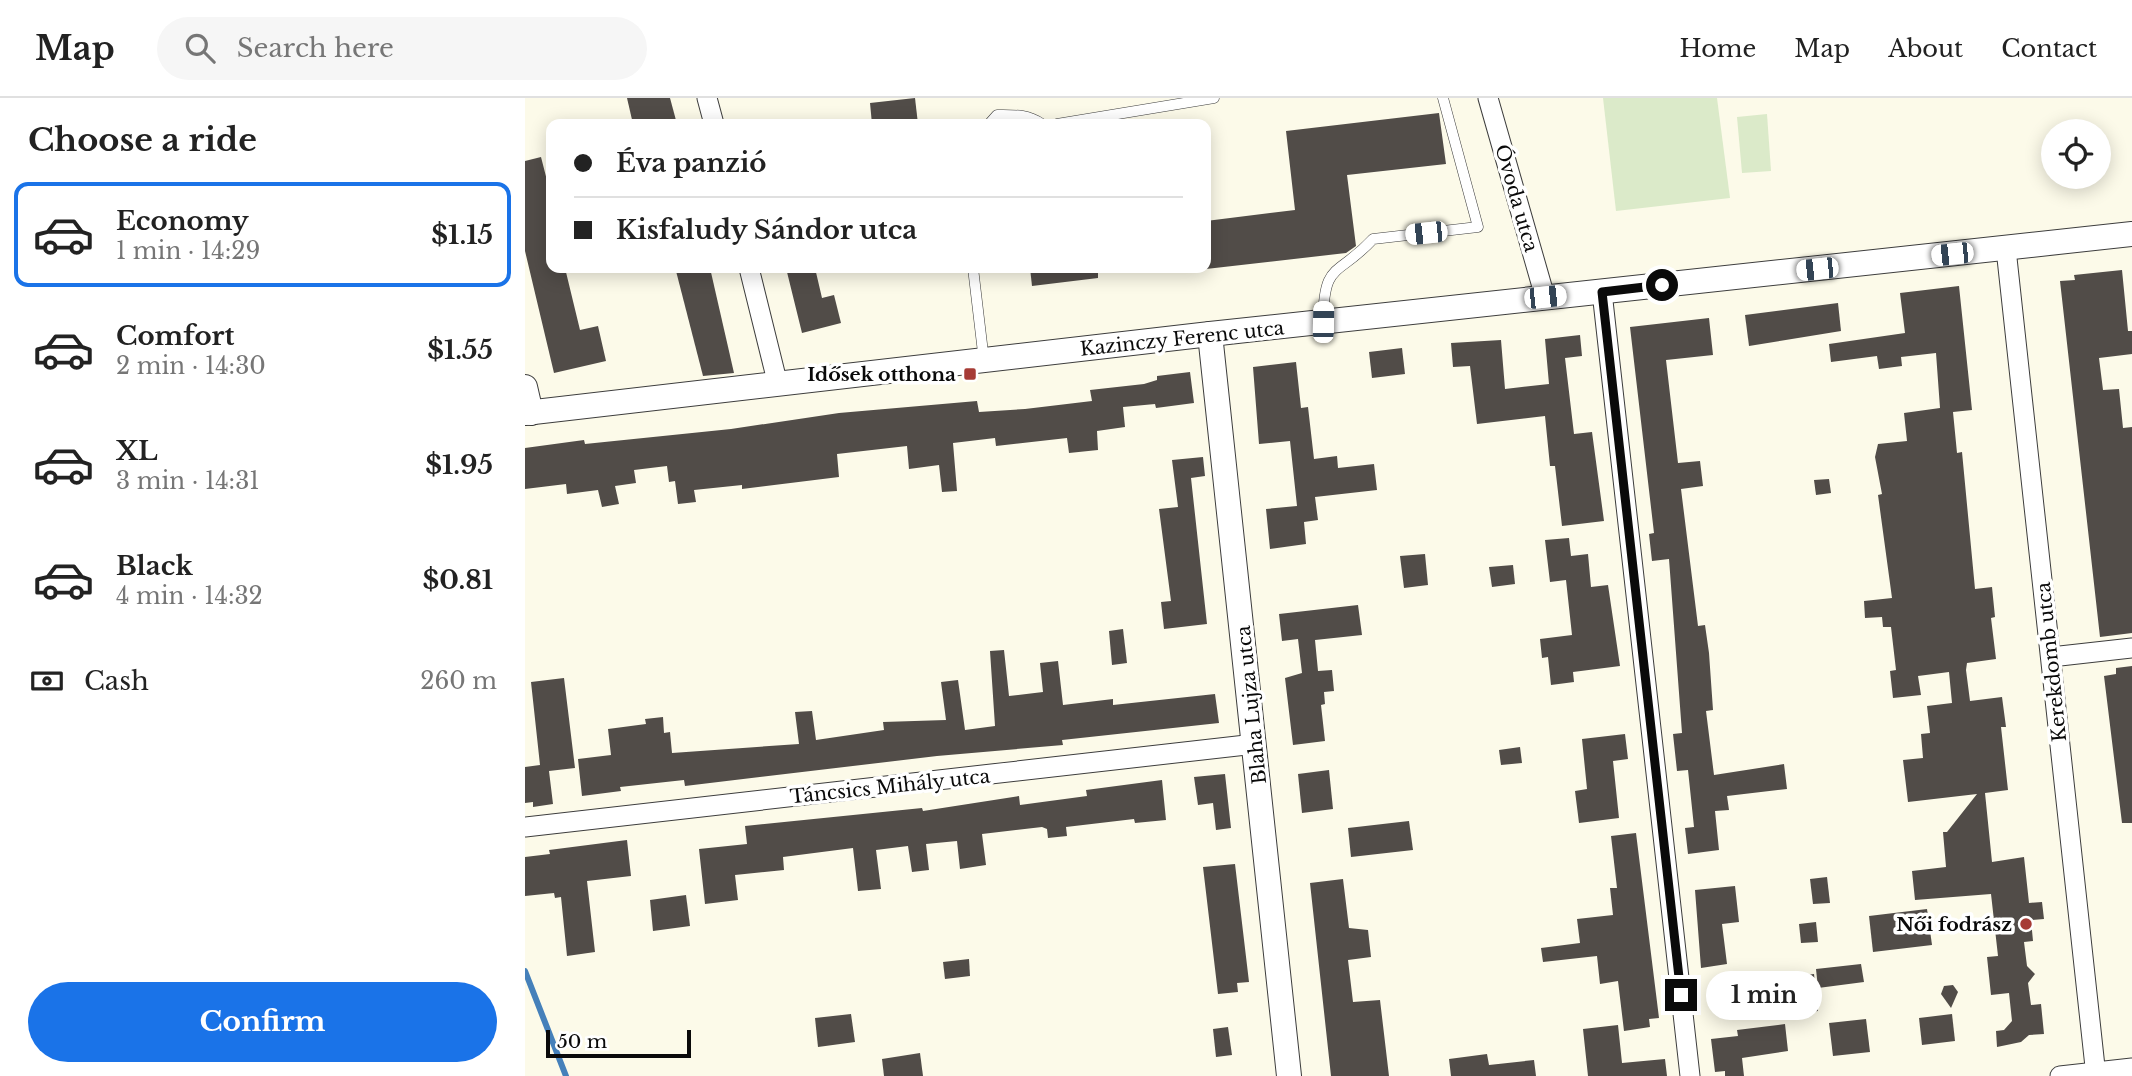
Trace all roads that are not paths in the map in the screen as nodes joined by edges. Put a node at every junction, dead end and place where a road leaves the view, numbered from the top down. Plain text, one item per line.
1 (708, 98) edge
2 (1214, 98) edge
3 (1443, 98) edge
4 (1488, 98) edge
5 (713, 119) edge
6 (993, 119) edge
7 (1035, 119) edge
8 (1087, 119) edge
9 (2132, 234) edge
10 (2006, 248) junction
11 (750, 273) edge
12 (974, 273) edge
13 (1602, 292) junction
14 (1545, 297) junction
15 (1323, 322) junction
16 (1210, 334) junction
17 (984, 361) junction
18 (778, 386) junction
19 (525, 387) edge
20 (528, 413) edge
21 (2132, 648) edge
22 (2051, 657) junction
23 (1255, 744) junction
24 (525, 827) edge
25 (2132, 1068) edge
26 (2096, 1074) edge
27 (1289, 1076) edge
28 (1690, 1076) edge
29 (2060, 1076) edge

1 - 5 street
2 - 8 lane
3 - 15 lane
4 - 14 street, Óvoda utca
6 - 7 lane
9 - 10 street, Kazinczy Ferenc utca
10 - 13 street, Kazinczy Ferenc utca
10 - 22 street, Kerekdomb utca
11 - 18 street
12 - 17 lane
13 - 14 street, Kazinczy Ferenc utca
13 - 28 street
14 - 15 street, Kazinczy Ferenc utca
15 - 16 street, Kazinczy Ferenc utca
16 - 17 street, Kazinczy Ferenc utca
16 - 23 street, Blaha Lujza utca
17 - 18 street, Kazinczy Ferenc utca
18 - 20 street, Kazinczy Ferenc utca
19 - 20 street
21 - 22 street
22 - 26 street, Kerekdomb utca
23 - 24 street, Táncsics Mihály utca
23 - 27 street, Blaha Lujza utca
25 - 26 street
26 - 29 street

